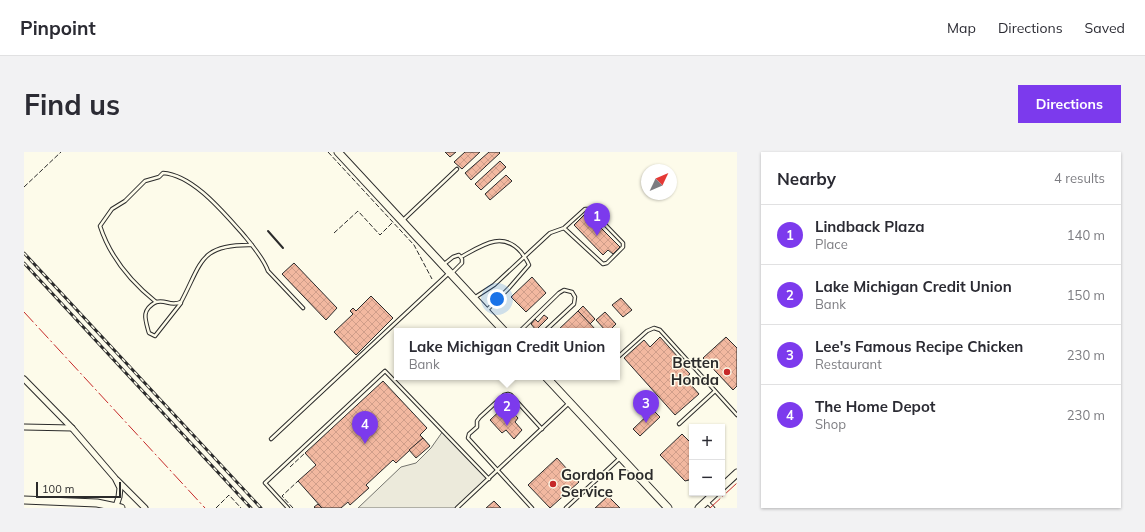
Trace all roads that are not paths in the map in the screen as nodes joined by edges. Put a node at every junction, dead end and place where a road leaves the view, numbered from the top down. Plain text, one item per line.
1 (338, 152) edge
2 (457, 169) dead end
3 (402, 221) junction
4 (564, 228) junction
5 (252, 245) junction
6 (461, 257) junction
7 (524, 257) junction
8 (442, 265) junction
9 (450, 273) junction
10 (474, 298) junction
11 (156, 302) junction
12 (181, 302) junction
13 (303, 308) dead end
14 (485, 311) junction
15 (501, 328) edge
16 (523, 328) edge
17 (548, 328) edge
18 (620, 356) edge
19 (24, 379) edge
20 (549, 380) edge
21 (715, 391) junction
22 (570, 402) junction
23 (737, 415) edge
24 (680, 424) dead end
25 (24, 427) edge
26 (72, 428) junction
27 (542, 429) junction
28 (272, 439) dead end
29 (621, 457) junction
30 (498, 471) junction
31 (737, 473) edge
32 (115, 478) junction
33 (489, 479) junction
34 (725, 484) edge
35 (712, 496) edge
36 (24, 500) edge
37 (706, 501) junction
38 (119, 507) edge
39 (145, 508) edge
40 (288, 508) edge
41 (457, 508) edge
42 (532, 508) edge
43 (566, 508) edge
44 (668, 508) edge
45 (699, 508) edge
46 (713, 508) edge

1 - 3 main road
2 - 3 lane
3 - 8 main road
4 - 4 lane
4 - 7 lane
5 - 11 lane
5 - 12 lane
5 - 13 lane
6 - 7 lane
6 - 8 lane
6 - 9 lane
7 - 10 lane
7 - 14 lane
8 - 9 main road
9 - 10 main road
9 - 28 lane
10 - 14 main road
11 - 12 lane
11 - 12 lane
14 - 15 main road
16 - 17 lane
18 - 21 lane
19 - 26 street
20 - 22 main road
21 - 23 lane
21 - 24 lane
22 - 27 lane
22 - 29 main road
25 - 26 street
26 - 32 street
27 - 30 lane
27 - 30 lane
29 - 43 lane
29 - 44 main road
30 - 33 lane
30 - 42 lane
31 - 34 main road
32 - 38 street
32 - 39 street
33 - 40 lane
33 - 41 lane
35 - 37 main road
36 - 38 main road
37 - 45 main road
37 - 46 lane

